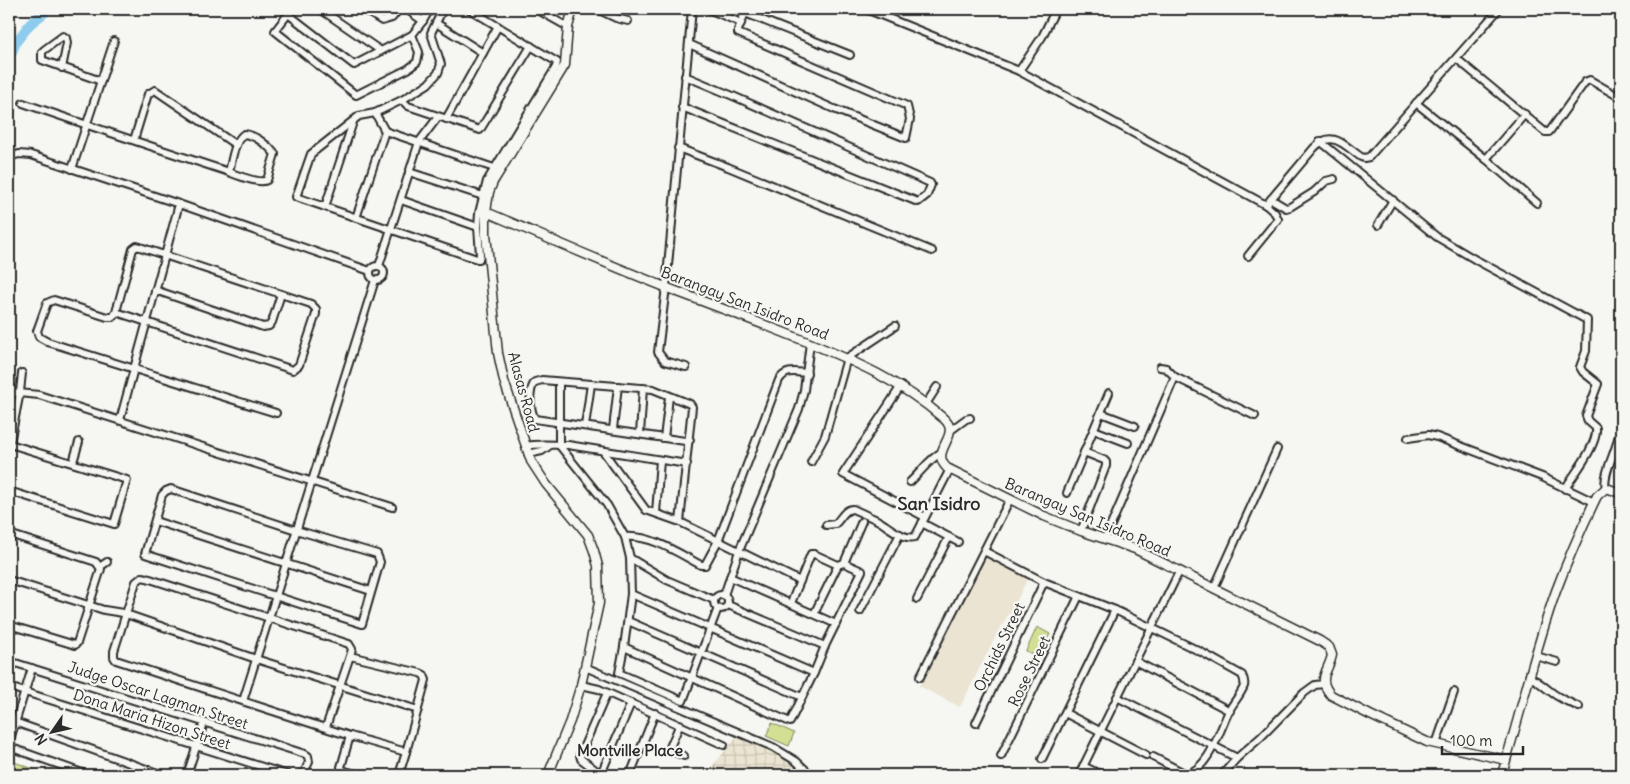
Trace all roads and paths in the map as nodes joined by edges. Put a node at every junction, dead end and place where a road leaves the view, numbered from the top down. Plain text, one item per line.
1 (320, 9) edge
2 (363, 9) edge
3 (399, 9) edge
4 (406, 9) edge
5 (430, 9) edge
6 (443, 9) edge
7 (469, 9) edge
8 (536, 9) edge
9 (573, 9) edge
10 (597, 9) edge
11 (692, 9) edge
12 (708, 9) edge
13 (866, 9) edge
14 (1056, 9) edge
15 (1499, 9) edge
16 (290, 11) edge
17 (423, 21) junction
18 (628, 21) dead end
19 (436, 23) junction
20 (740, 23) junction
21 (498, 26) junction
22 (568, 27) junction
23 (412, 35) junction
24 (114, 41) dead end
25 (688, 44) junction
26 (531, 46) junction
27 (382, 52) junction
28 (483, 53) junction
29 (850, 55) dead end
30 (1457, 59) junction
31 (62, 68) junction
32 (1019, 71) junction
33 (685, 76) junction
34 (101, 81) junction
35 (1621, 98) edge
36 (402, 100) junction
37 (23, 102) dead end
38 (1416, 103) junction
39 (682, 107) junction
40 (375, 113) junction
41 (1525, 114) junction
42 (438, 117) junction
43 (446, 119) junction
44 (353, 122) junction
45 (88, 125) junction
46 (385, 132) junction
47 (134, 140) junction
48 (1320, 141) junction
49 (419, 142) junction
50 (236, 146) junction
51 (678, 148) junction
52 (9, 156) edge
53 (1486, 159) junction
54 (494, 168) junction
55 (72, 169) junction
56 (229, 172) junction
57 (409, 172) junction
58 (1334, 179) dead end
59 (483, 196) junction
60 (1271, 199) junction
61 (401, 200) junction
62 (1392, 200) junction
63 (1537, 203) dead end
64 (178, 204) junction
65 (1266, 205) junction
66 (325, 207) junction
67 (486, 212) junction
68 (356, 218) junction
69 (1378, 225) dead end
70 (478, 227) junction
71 (391, 230) junction
72 (932, 251) dead end
73 (164, 254) junction
74 (1248, 256) dead end
75 (379, 266) junction
76 (370, 271) junction
77 (374, 280) junction
78 (666, 287) junction
79 (155, 290) junction
80 (281, 294) junction
81 (116, 312) junction
82 (147, 322) junction
83 (895, 326) dead end
84 (810, 343) junction
85 (847, 358) junction
86 (686, 367) dead end
87 (1160, 367) dead end
88 (134, 368) junction
89 (22, 373) dead end
90 (806, 373) junction
91 (1175, 377) junction
92 (559, 382) junction
93 (591, 384) junction
94 (618, 386) junction
95 (901, 386) junction
96 (937, 387) dead end
97 (644, 388) junction
98 (9, 392) edge
99 (20, 392) junction
100 (1109, 393) dead end
101 (669, 396) junction
102 (926, 404) junction
103 (276, 413) dead end
104 (1101, 413) junction
105 (1255, 416) dead end
106 (970, 418) dead end
107 (120, 420) junction
108 (558, 422) junction
109 (585, 426) junction
110 (1135, 426) dead end
111 (613, 429) junction
112 (951, 430) junction
113 (1094, 430) junction
114 (640, 434) junction
115 (664, 438) junction
116 (1408, 438) dead end
117 (1618, 438) dead end
118 (690, 440) junction
119 (79, 442) dead end
120 (1128, 443) dead end
121 (558, 445) junction
122 (9, 446) edge
123 (1277, 449) dead end
124 (526, 450) junction
125 (603, 451) junction
126 (942, 452) junction
127 (1084, 452) junction
128 (660, 460) junction
129 (73, 462) junction
130 (811, 462) dead end
131 (687, 464) junction
132 (950, 469) junction
133 (312, 482) junction
134 (910, 482) dead end
135 (1606, 488) junction
136 (1565, 489) junction
137 (9, 491) edge
138 (1068, 493) dead end
139 (1621, 493) edge
140 (1010, 499) junction
141 (1594, 502) junction
142 (392, 507) dead end
143 (656, 513) junction
144 (923, 520) junction
145 (155, 521) junction
146 (862, 521) dead end
147 (680, 522) junction
148 (826, 525) dead end
149 (296, 530) junction
150 (1081, 531) junction
151 (9, 534) edge
152 (900, 534) junction
153 (625, 537) junction
154 (949, 537) junction
155 (1105, 539) junction
156 (718, 541) junction
157 (958, 542) dead end
158 (739, 551) junction
159 (984, 551) junction
160 (630, 558) junction
161 (107, 562) dead end
162 (286, 563) junction
163 (841, 564) junction
164 (101, 566) junction
165 (1179, 572) junction
166 (730, 577) junction
167 (9, 580) edge
168 (800, 581) junction
169 (1044, 582) junction
170 (1214, 588) junction
171 (371, 591) junction
172 (631, 594) junction
173 (724, 595) junction
174 (276, 596) junction
175 (1079, 596) junction
176 (917, 599) dead end
177 (714, 600) junction
178 (791, 603) junction
179 (90, 605) junction
180 (728, 605) junction
181 (718, 608) junction
182 (1115, 610) junction
183 (860, 611) dead end
184 (814, 614) junction
185 (125, 615) junction
186 (268, 618) junction
187 (628, 621) junction
188 (836, 624) junction
189 (9, 625) edge
190 (710, 628) junction
191 (1152, 629) junction
192 (825, 646) junction
193 (624, 647) junction
194 (701, 654) junction
195 (350, 656) junction
196 (1536, 656) junction
197 (256, 659) junction
198 (9, 661) edge
199 (1135, 661) junction
200 (1557, 662) dead end
201 (585, 667) junction
202 (32, 668) junction
203 (814, 673) junction
204 (692, 677) junction
205 (920, 677) dead end
206 (1529, 677) junction
207 (1324, 684) junction
208 (340, 685) junction
209 (581, 685) junction
210 (9, 687) edge
211 (25, 692) junction
212 (607, 692) junction
213 (1454, 692) dead end
214 (802, 698) junction
215 (1117, 698) junction
216 (243, 701) junction
217 (631, 703) junction
218 (1579, 707) dead end
219 (418, 710) junction
220 (1230, 711) junction
221 (655, 713) junction
222 (1065, 713) junction
223 (12, 721) edge
224 (204, 723) junction
225 (976, 723) dead end
226 (680, 724) junction
227 (326, 728) junction
228 (1100, 732) junction
229 (350, 736) junction
230 (724, 744) dead end
231 (1436, 744) junction
232 (9, 745) edge
233 (1214, 745) junction
234 (196, 746) junction
235 (406, 752) junction
236 (684, 756) dead end
237 (1001, 756) dead end
238 (1237, 758) junction
239 (1042, 759) dead end
240 (1506, 760) junction
241 (1083, 766) junction
242 (276, 773) edge
243 (1227, 774) edge
244 (88, 775) edge
245 (163, 775) edge
246 (188, 775) edge
247 (288, 775) edge
248 (303, 775) edge
249 (359, 775) edge
250 (399, 775) edge
251 (548, 775) edge
252 (602, 775) edge
253 (630, 775) edge
254 (811, 775) edge
255 (1079, 775) edge
256 (1102, 775) edge
257 (1502, 775) edge

1 - 27 street
2 - 3 street
4 - 17 street
5 - 17 street
6 - 19 street
7 - 21 street
8 - 22 street
9 - 22 street, Alasas Road
10 - 18 street
11 - 25 street
12 - 20 street
13 - 32 street
14 - 32 street
15 - 30 street
16 - 23 street
16 - 27 street
17 - 23 street
19 - 28 street
19 - 36 street
20 - 25 street
20 - 29 street
21 - 26 street
21 - 28 street
22 - 67 street, Alasas Road
23 - 27 street
24 - 34 street
25 - 33 street
26 - 43 street
26 - 54 street
28 - 43 street
30 - 38 street
30 - 41 street
31 - 31 street
31 - 34 street
32 - 65 street
33 - 39 street
33 - 39 street
34 - 45 street
35 - 41 street
36 - 40 street
36 - 42 street
37 - 45 street
38 - 48 street
38 - 53 street
39 - 51 street
40 - 44 street
40 - 46 street
41 - 53 street
42 - 43 street
42 - 49 street
44 - 66 street
44 - 66 street
45 - 47 street
45 - 55 street
46 - 49 street
46 - 68 street
47 - 50 street
47 - 56 street
48 - 60 street
48 - 62 street
49 - 54 street
49 - 57 street
50 - 56 street
50 - 56 street
51 - 72 street
51 - 78 street
52 - 55 street
53 - 63 street
54 - 59 street
55 - 64 street
57 - 59 street
57 - 61 street
58 - 60 street
59 - 70 street
60 - 65 street
61 - 70 street
61 - 71 street
62 - 69 street
62 - 136 street
64 - 73 street
64 - 76 street
65 - 74 street
66 - 68 street
67 - 78 street, Barangay San Isidro Road
67 - 124 street, Alasas Road
68 - 71 street
70 - 71 street
71 - 75 street
73 - 79 street
73 - 80 street
73 - 81 street
75 - 76 street
75 - 77 street
76 - 77 street
77 - 133 street
78 - 84 street, Barangay San Isidro Road
78 - 86 street
79 - 80 street
79 - 82 street
80 - 82 street
81 - 82 street
81 - 88 street
82 - 88 street
83 - 85 street
84 - 85 street, Barangay San Isidro Road
84 - 90 street
85 - 95 street, Barangay San Isidro Road
85 - 130 street
87 - 91 street
88 - 103 street
88 - 107 street
89 - 99 street
90 - 156 street
90 - 158 street
91 - 105 street
91 - 155 street
92 - 93 street
92 - 108 street
92 - 108 street
93 - 94 street
93 - 109 street
94 - 97 street
94 - 111 street
95 - 102 street, Barangay San Isidro Road
95 - 144 street
96 - 102 street
97 - 101 street
97 - 114 street
98 - 99 street
99 - 107 street
99 - 122 street
100 - 104 street
101 - 115 street
101 - 118 street
102 - 112 street, Barangay San Isidro Road
104 - 110 street
104 - 113 street
106 - 112 street
107 - 133 street
108 - 109 street
108 - 121 street
109 - 111 street
111 - 114 street
112 - 126 street
113 - 120 street
113 - 127 street
114 - 115 street
115 - 118 street
116 - 136 street
117 - 135 street
118 - 131 street
119 - 129 street
121 - 124 street
121 - 125 street
121 - 153 street
122 - 129 street
123 - 170 street
124 - 201 street, Alasas Road
125 - 128 street
125 - 143 street
126 - 132 street
126 - 134 street
127 - 138 street
127 - 150 street
128 - 131 street
128 - 143 street
129 - 137 street
131 - 147 street
132 - 140 street, Barangay San Isidro Road
132 - 144 street
133 - 142 street
133 - 149 street
135 - 139 street
135 - 141 street
136 - 141 street
140 - 150 street, Barangay San Isidro Road
140 - 159 street
141 - 196 street
143 - 147 street
144 - 152 street
144 - 154 street
145 - 149 street
145 - 162 street
145 - 174 street
146 - 163 street
147 - 156 street
148 - 152 street
149 - 162 street
149 - 171 street
150 - 155 street, Barangay San Isidro Road
151 - 164 street
152 - 183 street
153 - 156 street
153 - 160 street
154 - 157 street
154 - 176 street
155 - 165 street, Barangay San Isidro Road
156 - 158 street
158 - 166 street
158 - 168 street
159 - 169 street
159 - 205 street
160 - 172 street
160 - 177 street
161 - 164 street
162 - 171 street
162 - 174 street
163 - 168 street
163 - 184 street
163 - 188 street
164 - 179 street
165 - 170 street, Barangay San Isidro Road
165 - 191 street
166 - 173 street
166 - 178 street
167 - 179 street
168 - 178 street
169 - 175 street
169 - 225 street, Orchids Street
170 - 207 street, Barangay San Isidro Road
171 - 174 street
172 - 187 street
172 - 190 street
173 - 177 street
173 - 180 street
174 - 186 street
175 - 182 street
175 - 237 street, Rose Street
177 - 181 street
178 - 184 street
179 - 185 street
179 - 189 street
180 - 181 street
180 - 192 street
181 - 190 street
182 - 191 street
182 - 222 street
184 - 188 street
185 - 186 street
185 - 197 street
185 - 216 street
186 - 195 street
186 - 197 street
187 - 193 street
187 - 194 street
188 - 192 street
190 - 194 street
190 - 203 street
191 - 199 street
191 - 220 street
192 - 203 street
193 - 204 street
193 - 204 street
194 - 204 street
194 - 214 street
195 - 208 street
195 - 219 street
196 - 200 street
196 - 206 street
197 - 208 street
197 - 216 street
198 - 202 street, Judge Oscar Lagman Street
199 - 215 street
199 - 220 street
201 - 209 street, Alasas Road
201 - 254 street
202 - 211 street
202 - 224 street, Judge Oscar Lagman Street
203 - 214 street
204 - 214 street
206 - 218 street
206 - 240 street
207 - 231 street
207 - 238 street
208 - 219 street
208 - 227 street
209 - 212 street
209 - 251 street, Alasas Road
210 - 211 street, Dona Maria Hizon Street
211 - 223 street
211 - 234 street, Dona Maria Hizon Street
212 - 217 street
212 - 252 street
213 - 231 street
215 - 228 street
215 - 233 street
216 - 227 street
217 - 221 street
217 - 252 street
219 - 235 street
220 - 233 street
221 - 226 street
221 - 253 street
222 - 228 street
222 - 239 street
223 - 232 street
223 - 245 street
224 - 234 street
224 - 248 street, Judge Oscar Lagman Street
226 - 230 street
226 - 236 street
227 - 229 street
228 - 233 street
228 - 241 street
229 - 235 street
229 - 249 street
231 - 240 street
232 - 244 street
233 - 238 street
234 - 242 street, Dona Maria Hizon Street
234 - 246 street
235 - 250 street
238 - 243 street
240 - 257 street
241 - 255 street
241 - 256 street
242 - 247 street, Dona Maria Hizon Street

